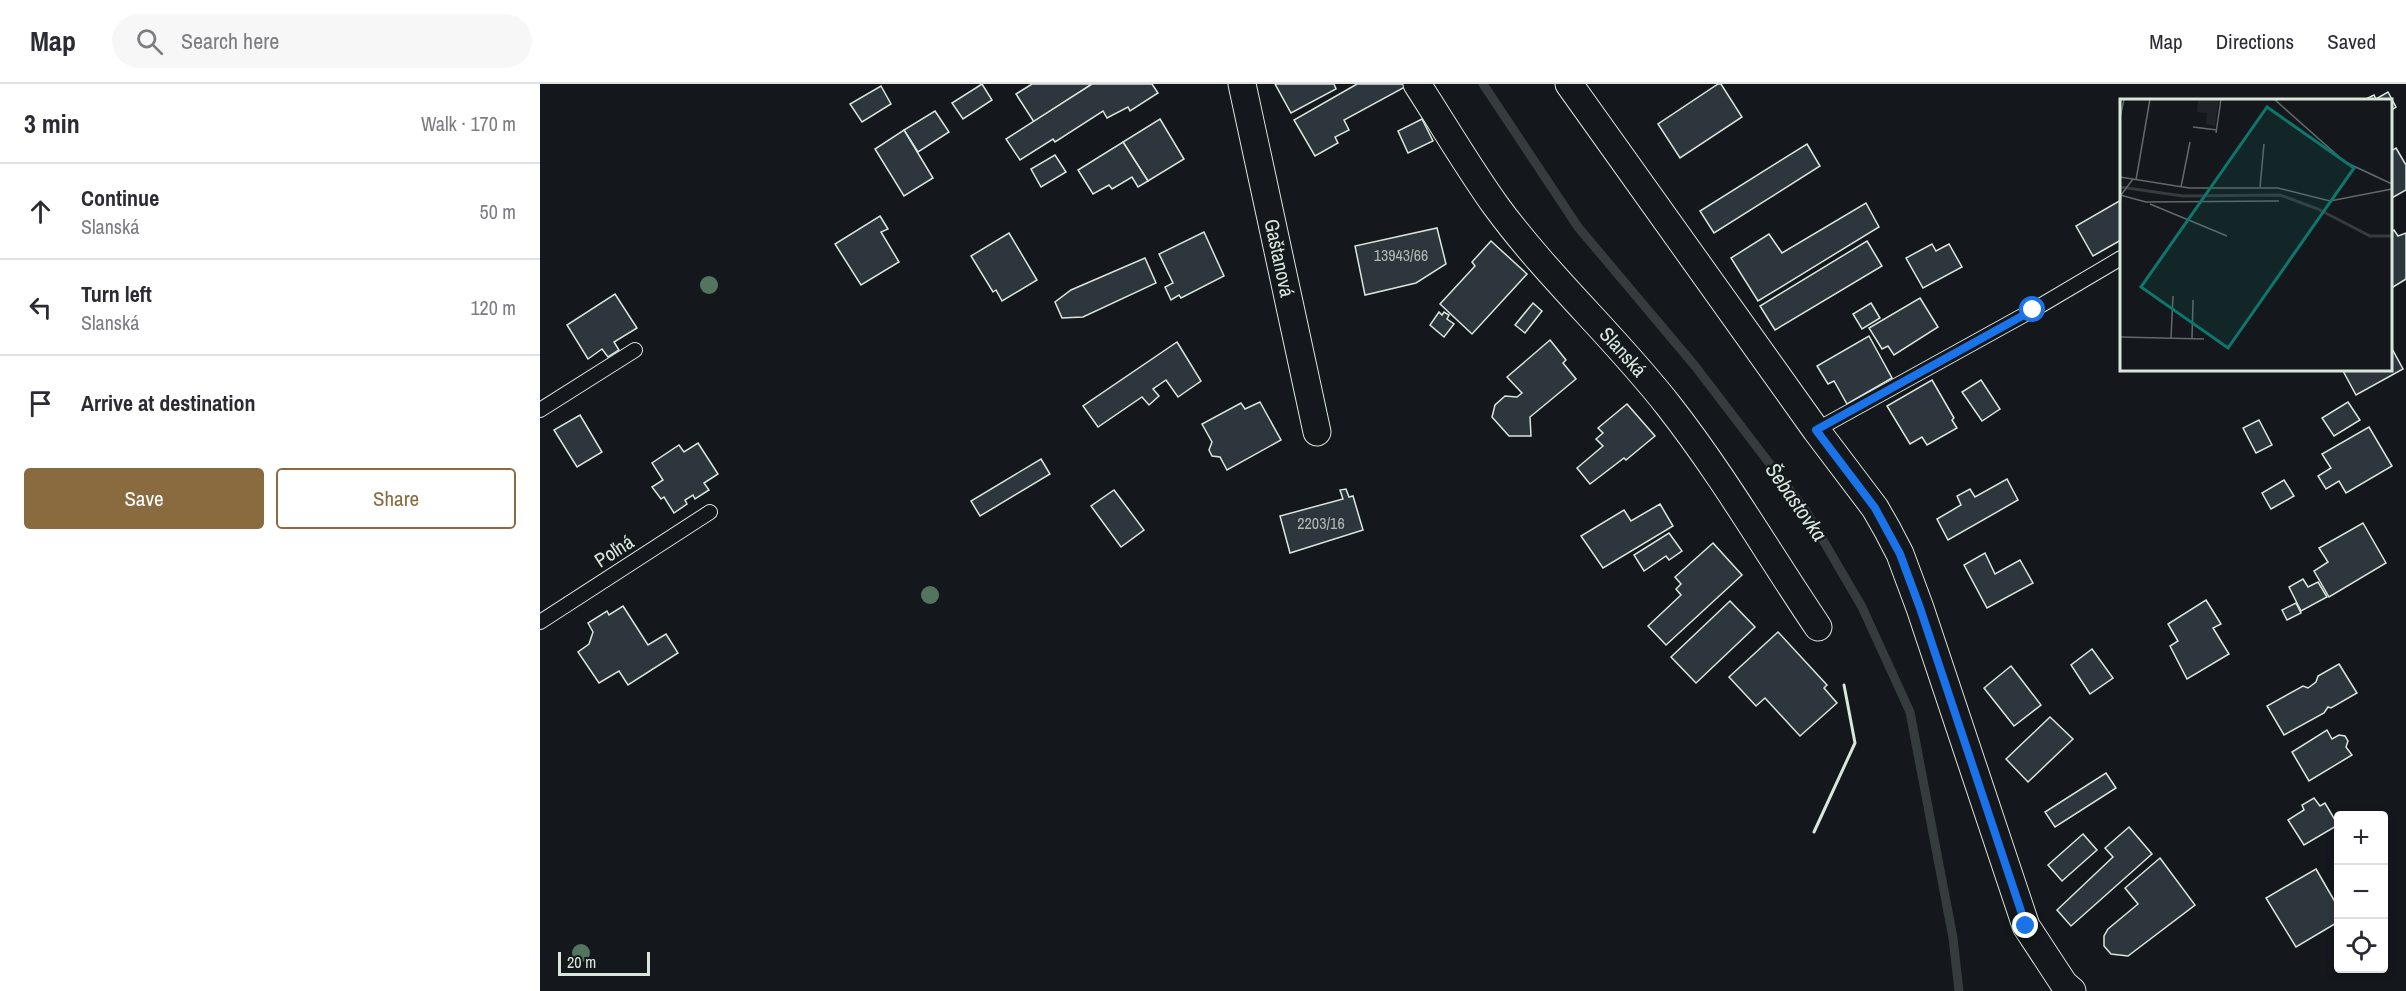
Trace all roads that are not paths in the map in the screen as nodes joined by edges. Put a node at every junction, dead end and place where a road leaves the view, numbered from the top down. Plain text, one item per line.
1 (1242, 84) edge
2 (1417, 84) edge
3 (1569, 84) edge
4 (2120, 259) edge
5 (635, 350) dead end
6 (540, 410) edge
7 (1816, 430) junction
8 (1317, 432) dead end
9 (710, 512) dead end
10 (540, 622) edge
11 (1818, 627) dead end
12 (2072, 991) edge

1 - 8 street, Gaštanová
2 - 11 street, Slanská
3 - 7 street
4 - 7 lane
5 - 6 lane
7 - 12 street
9 - 10 lane, Poľná

